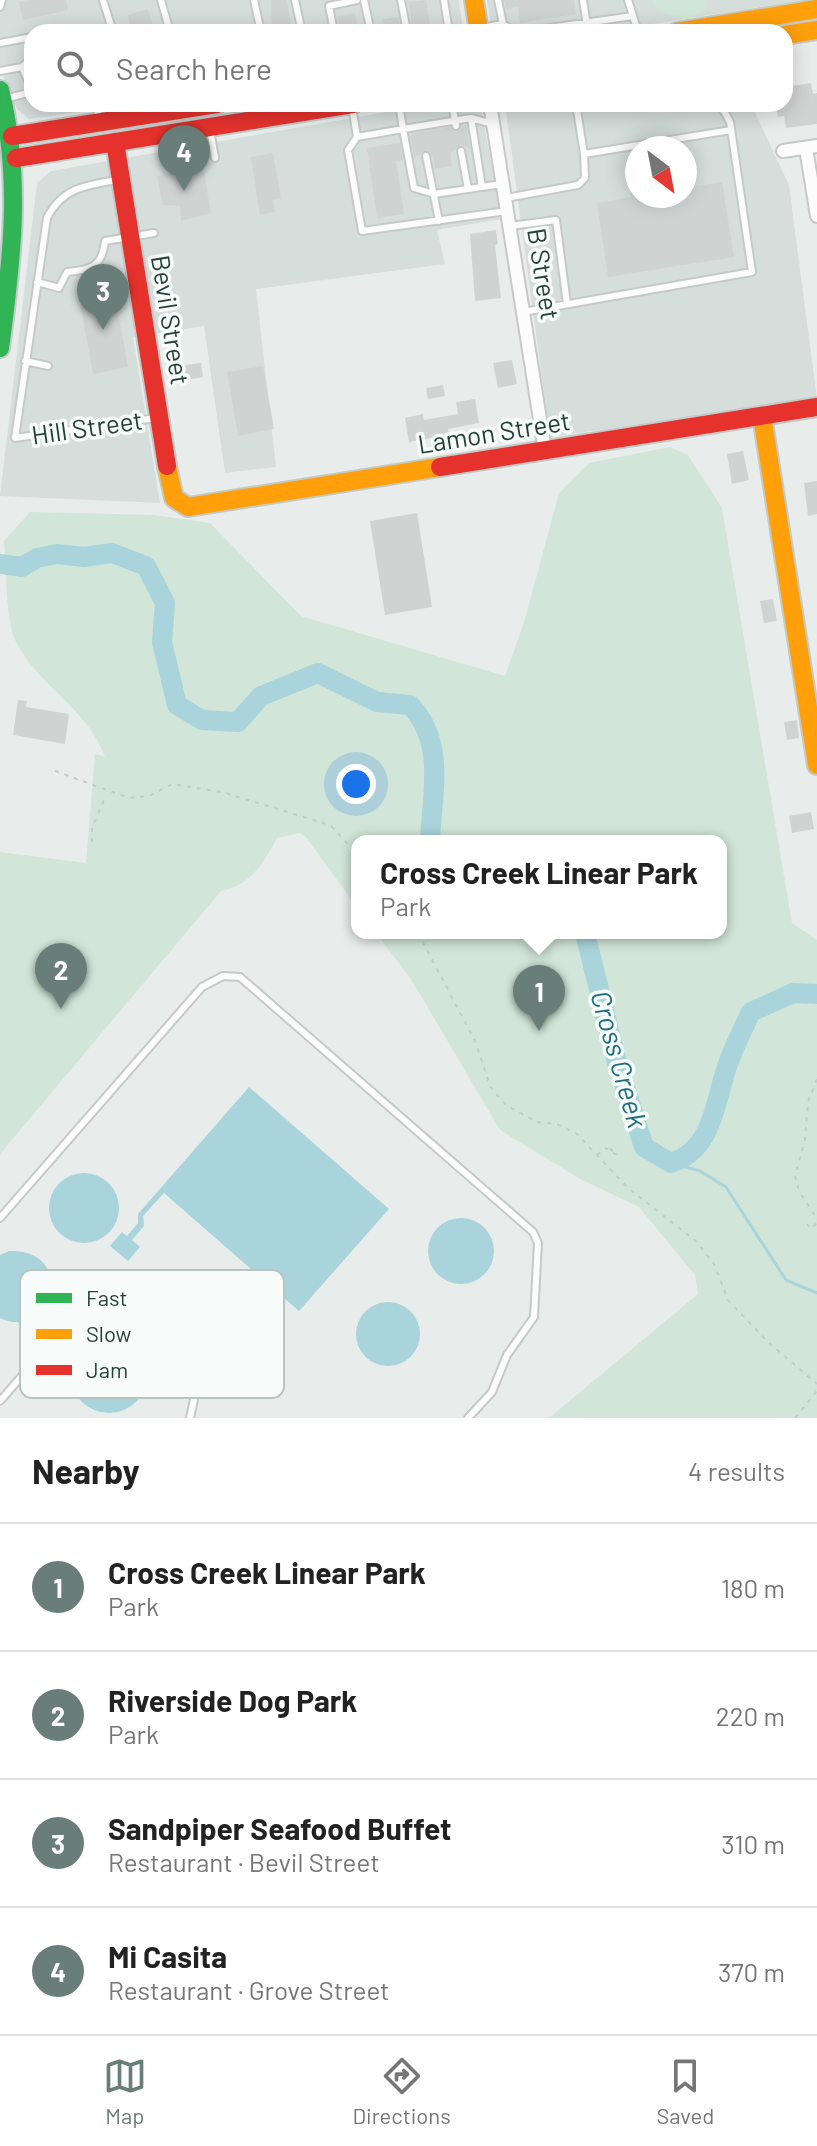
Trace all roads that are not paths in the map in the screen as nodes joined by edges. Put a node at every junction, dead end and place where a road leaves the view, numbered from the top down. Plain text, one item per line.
1 (2, 0) edge
2 (103, 0) edge
3 (161, 0) edge
4 (254, 0) edge
5 (295, 0) edge
6 (357, 0) edge
7 (364, 0) edge
8 (401, 0) edge
9 (453, 0) edge
10 (474, 0) edge
11 (498, 0) edge
12 (583, 0) edge
13 (628, 0) edge
14 (444, 1) edge
15 (0, 7) edge
16 (789, 7) edge
17 (817, 9) edge
18 (633, 16) junction
19 (110, 24) edge
20 (168, 24) edge
21 (259, 24) edge
22 (300, 24) edge
23 (332, 24) edge
24 (369, 24) edge
25 (406, 24) edge
26 (448, 24) edge
27 (478, 24) edge
28 (503, 24) edge
29 (586, 24) edge
30 (602, 24) edge
31 (636, 24) edge
32 (713, 24) edge
33 (817, 30) edge
34 (793, 34) edge
35 (24, 38) edge
36 (0, 43) edge
37 (22, 67) joint
38 (0, 71) edge
39 (24, 72) edge
40 (24, 92) edge
41 (1, 94) edge
42 (303, 112) edge
43 (353, 112) edge
44 (400, 112) edge
45 (453, 112) edge
46 (491, 112) edge
47 (577, 112) edge
48 (723, 112) edge
49 (98, 113) edge
50 (471, 118) junction
51 (455, 122) junction
52 (493, 124) junction
53 (210, 127) junction
54 (403, 129) junction
55 (731, 130) junction
56 (6, 137) edge
57 (357, 137) junction
58 (115, 142) junction
59 (811, 147) edge
60 (461, 151) dead end
61 (783, 151) dead end
62 (584, 154) junction
63 (426, 156) dead end
64 (215, 158) dead end
65 (8, 159) edge
66 (121, 179) junction
67 (503, 183) junction
68 (482, 187) junction
69 (468, 189) junction
70 (434, 194) junction
71 (506, 204) junction
72 (817, 216) edge
73 (439, 221) junction
74 (510, 226) junction
75 (154, 233) dead end
76 (130, 236) junction
77 (37, 282) junction
78 (567, 304) junction
79 (523, 312) junction
80 (0, 348) edge
81 (25, 361) junction
82 (48, 366) dead end
83 (817, 407) edge
84 (762, 416) junction
85 (159, 418) junction
86 (545, 451) junction
87 (181, 503) joint
88 (817, 765) edge
89 (0, 1218) edge
90 (20, 1378) edge
91 (194, 1398) edge
92 (0, 1401) edge
93 (190, 1418) edge
94 (468, 1418) edge

1 - 15 lane
2 - 19 lane
3 - 20 lane
4 - 21 lane
5 - 22 lane
6 - 23 lane
7 - 24 lane
8 - 25 lane
9 - 14 lane
10 - 27 main road
11 - 28 lane
12 - 29 lane
13 - 18 lane
14 - 26 lane
16 - 17 main road
16 - 32 main road
18 - 30 lane
18 - 31 lane
33 - 34 main road
35 - 36 lane
37 - 38 lane
37 - 39 lane
40 - 41 lane
41 - 56 main road
42 - 53 main road
43 - 57 lane
44 - 54 lane
45 - 51 lane
46 - 52 street, B Street
47 - 62 lane
48 - 55 lane
49 - 56 main road
50 - 51 lane
50 - 52 lane
50 - 68 lane
51 - 54 lane
52 - 67 street, B Street
53 - 58 main road
53 - 64 lane
54 - 57 lane
54 - 70 lane
55 - 62 lane
55 - 78 lane
56 - 65 main road
57 - 73 lane
58 - 65 main road
58 - 66 main road, Bevil Street
59 - 61 street
59 - 72 street
60 - 69 lane
62 - 71 lane
63 - 70 lane
65 - 80 main road
66 - 76 main road, Bevil Street
66 - 77 lane
67 - 68 lane
67 - 71 street, B Street
68 - 69 lane
69 - 70 lane
70 - 73 lane
71 - 73 lane
71 - 74 street, B Street
74 - 78 lane
74 - 79 street, B Street
75 - 76 lane
76 - 77 lane
76 - 85 main road, Bevil Street
77 - 81 lane
78 - 79 lane
79 - 86 street, B Street
81 - 82 lane
81 - 85 lane, Hill Street
83 - 84 main road, Lamon Street
84 - 86 main road, Lamon Street
84 - 88 main road
85 - 87 main road, Bevil Street
86 - 87 main road, Lamon Street
89 - 94 lane
90 - 92 lane
91 - 93 lane

